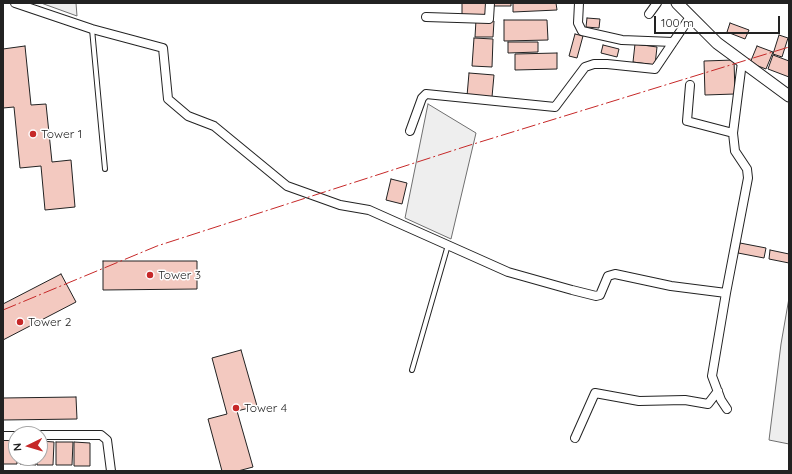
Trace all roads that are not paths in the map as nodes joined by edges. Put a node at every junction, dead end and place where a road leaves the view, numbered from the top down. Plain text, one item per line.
1 (15, 3) edge
2 (490, 3) edge
3 (579, 3) edge
4 (657, 3) edge
5 (678, 3) edge
6 (649, 14) dead end
7 (690, 17) junction
8 (426, 18) dead end
9 (92, 29) junction
10 (673, 42) junction
11 (742, 62) junction
12 (690, 85) dead end
13 (789, 96) edge
14 (410, 131) dead end
15 (733, 133) junction
16 (105, 169) dead end
17 (448, 245) junction
18 (726, 293) junction
19 (412, 370) dead end
20 (718, 391) junction
21 (727, 409) dead end
22 (48, 435) edge
23 (575, 438) dead end
24 (111, 471) edge

1 - 9 street
2 - 8 street
3 - 10 street
4 - 6 street
5 - 7 street
7 - 10 street
7 - 11 street
9 - 16 lane
9 - 17 street
10 - 14 street
11 - 13 street
11 - 15 street
12 - 15 street
15 - 18 street
17 - 18 street
17 - 19 lane
18 - 20 street
20 - 21 street
20 - 23 street
22 - 24 street

